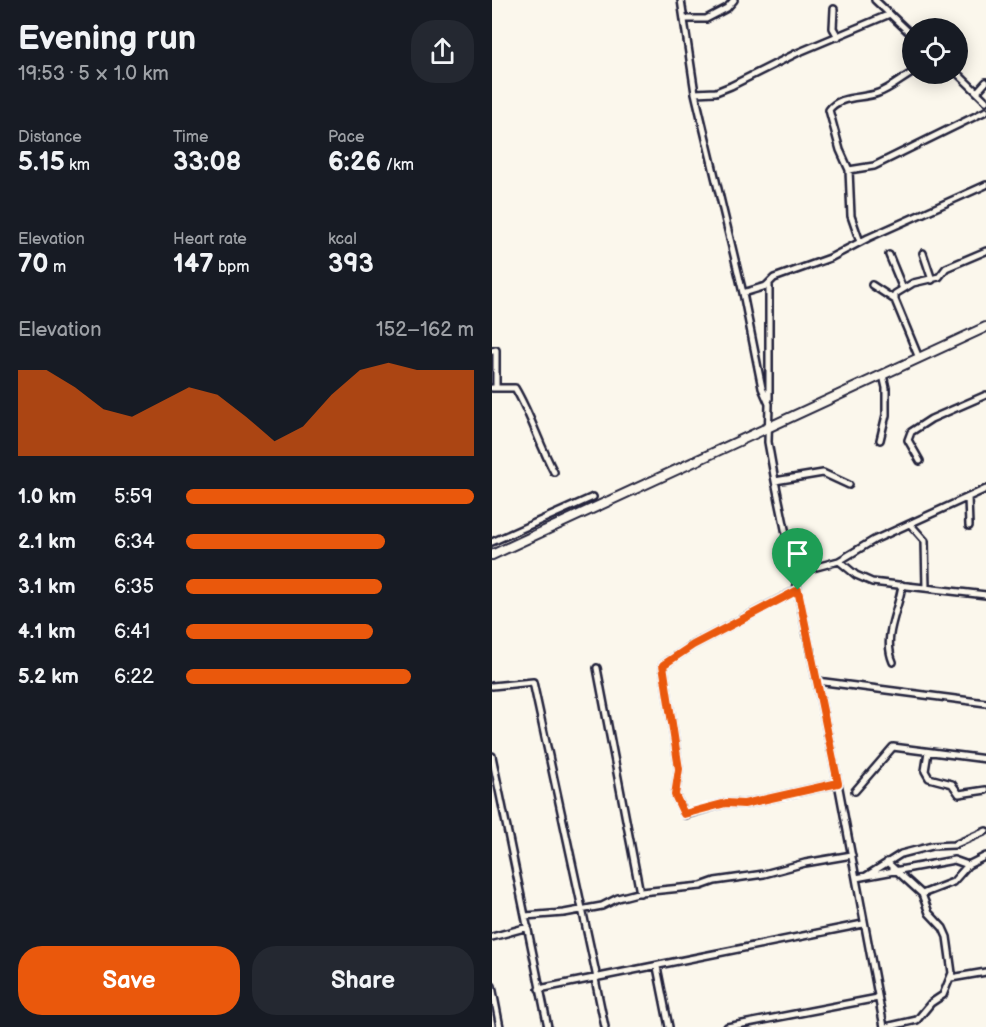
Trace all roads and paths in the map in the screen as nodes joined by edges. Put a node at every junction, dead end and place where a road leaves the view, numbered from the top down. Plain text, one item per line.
1 (681, 0) edge
2 (735, 0) edge
3 (875, 0) edge
4 (834, 9) dead end
5 (890, 14) junction
6 (684, 17) junction
7 (902, 25) edge
8 (838, 37) junction
9 (902, 79) edge
10 (986, 82) edge
11 (968, 83) edge
12 (977, 92) junction
13 (695, 93) junction
14 (986, 101) edge
15 (986, 111) edge
16 (849, 170) junction
17 (986, 185) edge
18 (860, 242) junction
19 (986, 251) edge
20 (923, 253) dead end
21 (889, 255) dead end
22 (932, 280) junction
23 (769, 284) junction
24 (872, 285) dead end
25 (903, 289) junction
26 (743, 293) junction
27 (895, 300) junction
28 (986, 327) edge
29 (492, 351) edge
30 (919, 358) junction
31 (883, 375) junction
32 (494, 388) edge
33 (986, 395) edge
34 (769, 404) junction
35 (770, 426) junction
36 (880, 440) dead end
37 (920, 461) dead end
38 (554, 472) dead end
39 (775, 481) junction
40 (849, 485) dead end
41 (986, 489) edge
42 (593, 497) dead end
43 (968, 497) junction
44 (910, 524) junction
45 (969, 526) dead end
46 (492, 542) edge
47 (492, 555) edge
48 (839, 561) junction
49 (794, 573) junction
50 (902, 585) junction
51 (926, 588) junction
52 (798, 590) junction
53 (986, 595) edge
54 (893, 662) dead end
55 (597, 668) dead end
56 (817, 681) junction
57 (492, 686) edge
58 (986, 703) edge
59 (928, 752) junction
60 (492, 756) edge
61 (986, 759) edge
62 (838, 783) junction
63 (855, 790) dead end
64 (986, 790) edge
65 (986, 831) edge
66 (852, 855) junction
67 (986, 856) edge
68 (887, 862) junction
69 (968, 865) junction
70 (897, 870) junction
71 (865, 876) junction
72 (856, 878) junction
73 (640, 893) junction
74 (922, 894) junction
75 (582, 909) junction
76 (525, 916) junction
77 (862, 924) junction
78 (528, 927) junction
79 (492, 937) edge
80 (657, 968) junction
81 (986, 972) edge
82 (951, 978) junction
83 (596, 979) junction
84 (492, 986) edge
85 (539, 989) junction
86 (878, 998) junction
87 (500, 1027) edge
88 (548, 1027) edge
89 (605, 1027) edge
90 (669, 1027) edge
91 (727, 1027) edge
92 (885, 1027) edge

1 - 6 street
2 - 6 street
3 - 5 street
4 - 8 street
5 - 7 street
5 - 8 street
6 - 13 street
8 - 13 street
9 - 16 street
10 - 12 street
11 - 12 street
12 - 14 street
13 - 26 street
15 - 16 street
16 - 18 street
17 - 18 street
18 - 23 street
19 - 22 street
20 - 22 street
21 - 25 street
22 - 25 street
23 - 26 street
23 - 34 street
24 - 27 street
25 - 27 street
26 - 34 street
27 - 30 street
28 - 30 street
29 - 32 street
30 - 31 street
31 - 35 street
31 - 36 street
32 - 38 street
33 - 37 street
34 - 35 street
35 - 39 street
35 - 47 street
39 - 40 street
39 - 49 street
41 - 43 street
42 - 46 street
43 - 44 street
43 - 45 street
44 - 48 street
44 - 51 street
48 - 49 street
48 - 50 street
49 - 52 street
50 - 51 street
50 - 54 street
51 - 53 street
52 - 56 street
52 - 62 street
55 - 73 street
56 - 58 street
56 - 62 street
57 - 75 street
59 - 61 street
59 - 63 street
59 - 64 street
60 - 76 street
62 - 66 street
65 - 68 street
66 - 72 street
66 - 73 street
67 - 69 street
68 - 70 street
68 - 71 street
69 - 70 street
69 - 74 street
70 - 71 street
70 - 74 street
71 - 72 street
72 - 77 street
73 - 75 street
74 - 82 street
75 - 76 street
75 - 83 street
76 - 78 street
77 - 80 street
77 - 86 street
78 - 79 street
78 - 85 street
80 - 83 street
80 - 90 street
81 - 82 street
82 - 92 street
83 - 85 street
83 - 89 street
84 - 87 street
85 - 88 street
86 - 91 street
86 - 92 street

